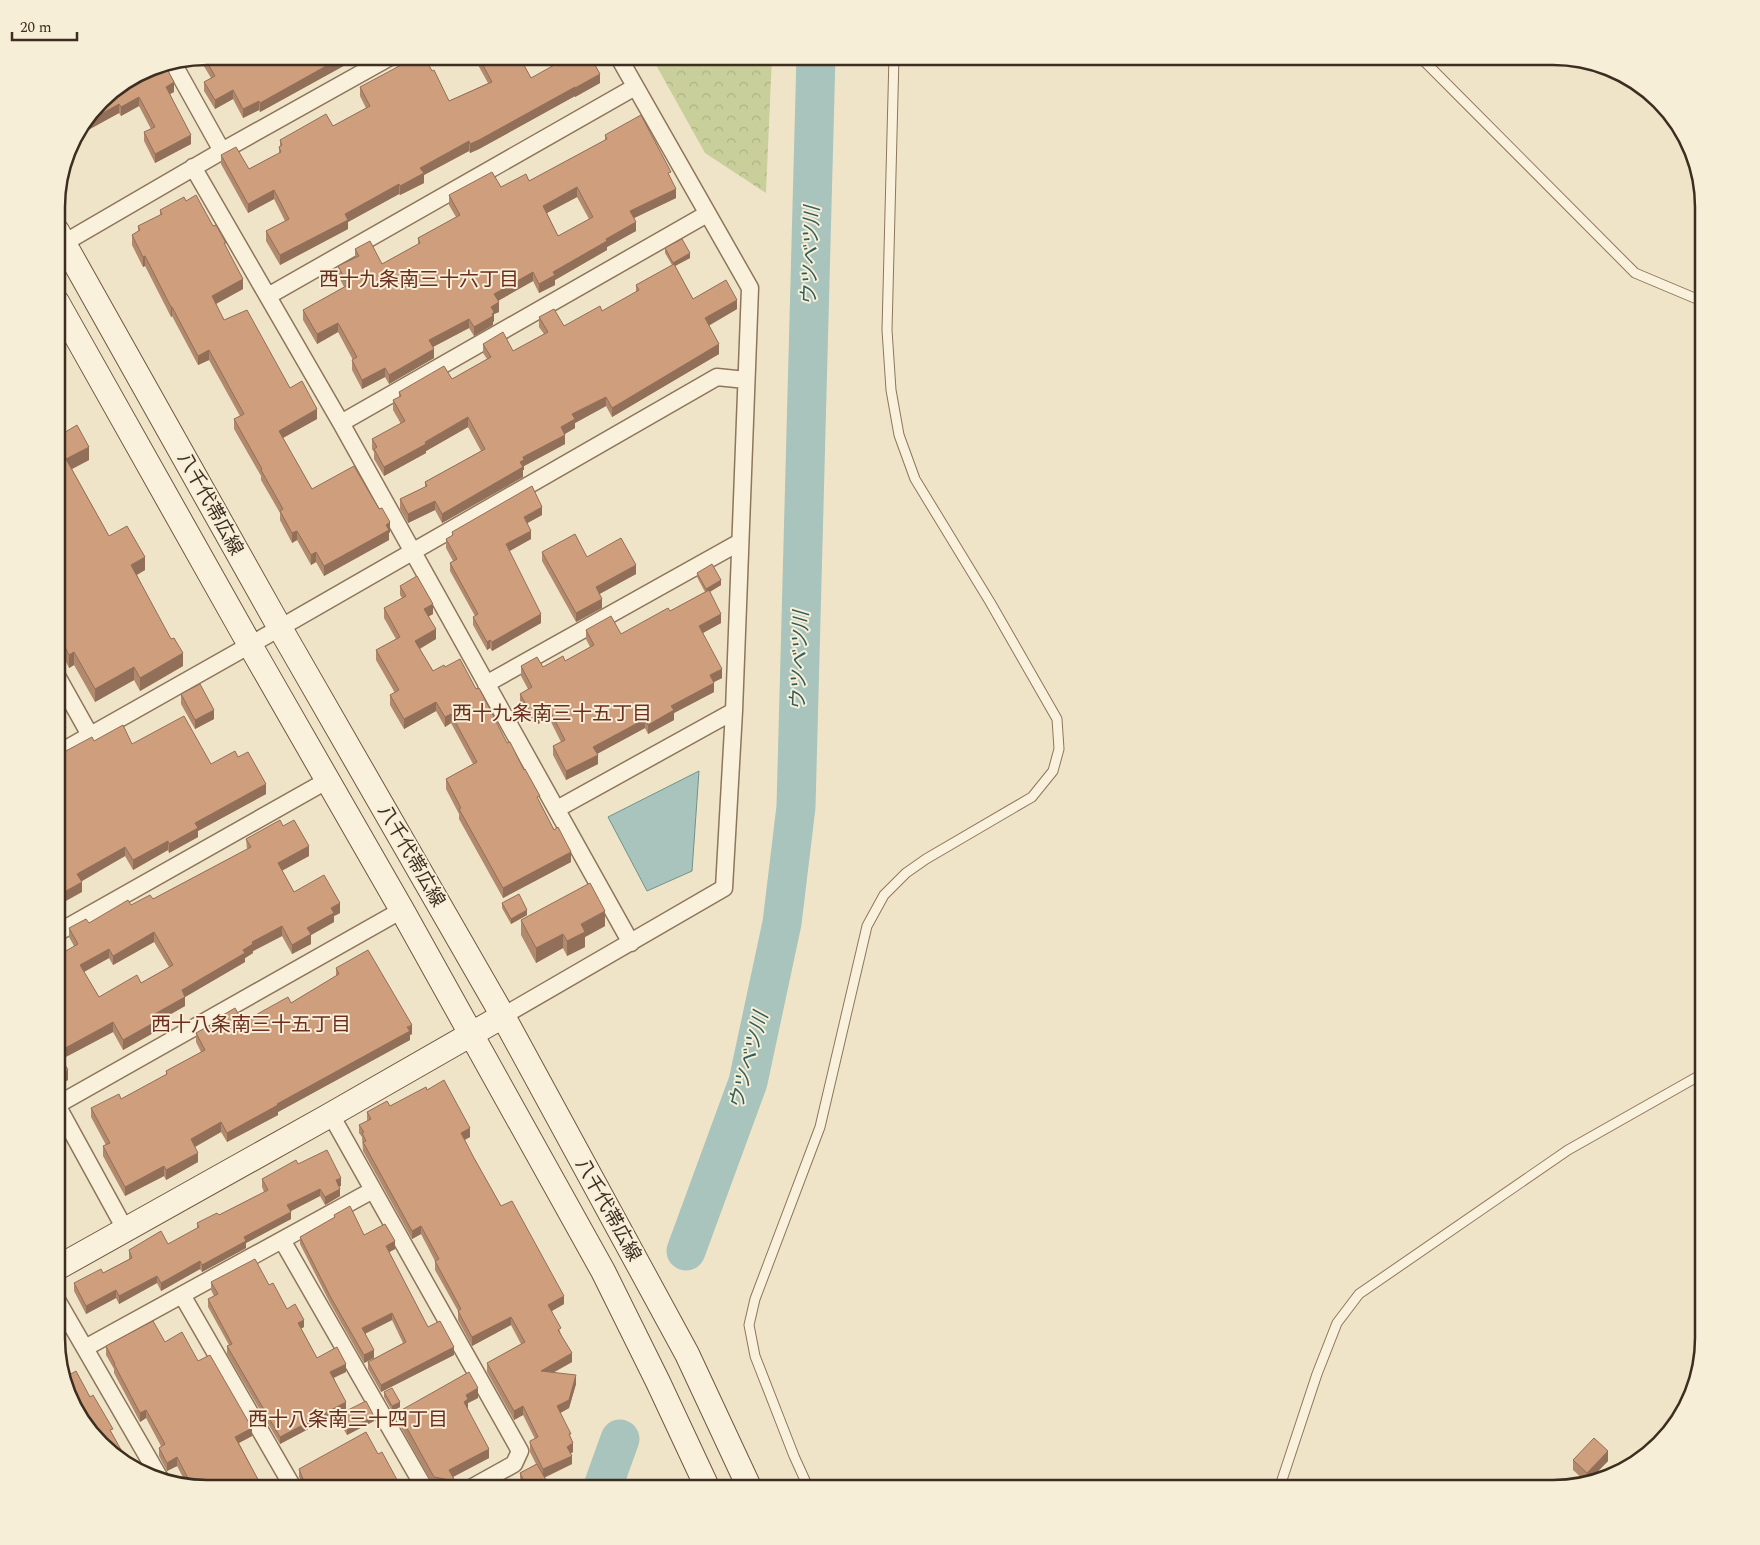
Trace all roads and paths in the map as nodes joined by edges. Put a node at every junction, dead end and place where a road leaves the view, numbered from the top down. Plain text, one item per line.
1 (376, 65) edge
2 (623, 65) edge
3 (894, 65) edge
4 (1428, 65) edge
5 (176, 69) edge
6 (635, 87) junction
7 (222, 151) junction
8 (193, 167) junction
9 (707, 214) junction
10 (65, 237) edge
11 (65, 251) edge
12 (268, 296) junction
13 (1695, 298) edge
14 (65, 316) edge
15 (746, 380) junction
16 (341, 422) junction
17 (740, 542) junction
18 (413, 552) junction
19 (280, 628) junction
20 (250, 645) junction
21 (486, 684) junction
22 (65, 690) edge
23 (734, 711) junction
24 (90, 734) junction
25 (65, 749) edge
26 (328, 780) junction
27 (557, 809) junction
28 (402, 910) junction
29 (65, 928) edge
30 (631, 943) junction
31 (503, 1016) junction
32 (471, 1034) junction
33 (1695, 1078) edge
34 (65, 1100) edge
35 (331, 1115) junction
36 (65, 1120) edge
37 (373, 1190) junction
38 (125, 1229) junction
39 (282, 1240) junction
40 (65, 1263) edge
41 (182, 1295) junction
42 (65, 1315) edge
43 (85, 1348) junction
44 (155, 1470) edge
45 (289, 1480) edge
46 (420, 1480) edge
47 (485, 1480) edge
48 (704, 1480) edge
49 (746, 1480) edge
50 (806, 1480) edge
51 (1282, 1480) edge

1 - 7 street
2 - 6 street
3 - 50 lane
4 - 13 lane
5 - 7 street
6 - 9 street
6 - 12 street
7 - 8 street
8 - 10 street
8 - 12 street
9 - 15 street
9 - 16 street
11 - 19 main road, 八千代帯広線
12 - 16 street
14 - 20 main road, 八千代帯広線
15 - 17 street
15 - 18 street
16 - 18 street
17 - 21 street
17 - 23 street
18 - 19 street
18 - 21 street
19 - 20 street
19 - 31 main road, 八千代帯広線
20 - 24 street
20 - 26 main road, 八千代帯広線
21 - 27 street
22 - 24 street
23 - 27 street
23 - 30 street
24 - 25 street
26 - 28 main road, 八千代帯広線
26 - 29 street
27 - 30 street
28 - 32 main road, 八千代帯広線
28 - 34 street
30 - 31 street
31 - 32 main road
31 - 49 main road, 八千代帯広線
32 - 35 main road
32 - 48 main road, 八千代帯広線
33 - 51 lane
35 - 37 street
35 - 38 main road
36 - 38 street
37 - 39 street
37 - 47 street
38 - 40 main road
39 - 41 street
39 - 46 street
41 - 43 street
41 - 45 street
42 - 43 street
43 - 44 street

